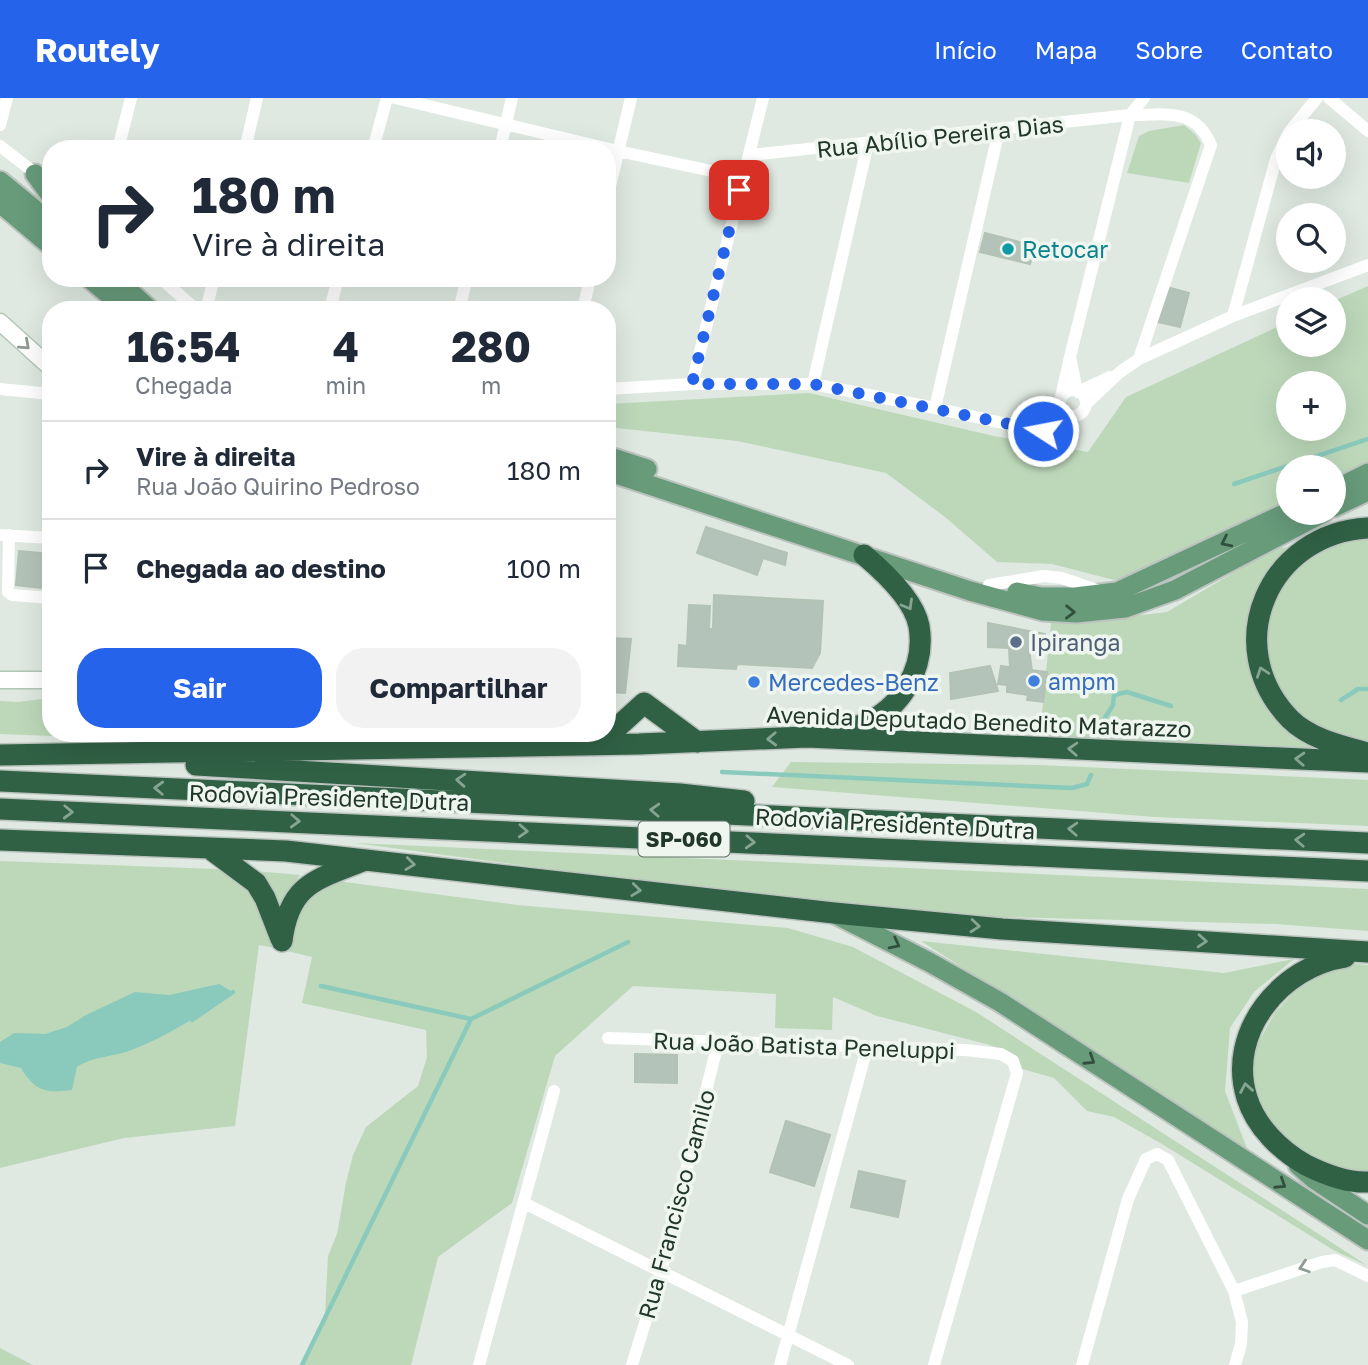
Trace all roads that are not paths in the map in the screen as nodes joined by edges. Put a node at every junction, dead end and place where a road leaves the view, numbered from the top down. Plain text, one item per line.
1 (7, 98) edge
2 (131, 98) edge
3 (257, 98) edge
4 (387, 98) edge
5 (395, 98) edge
6 (512, 98) edge
7 (631, 98) edge
8 (763, 98) edge
9 (1144, 98) edge
10 (1317, 98) edge
11 (1329, 98) edge
12 (1130, 116) junction
13 (1300, 119) edge
14 (506, 124) junction
15 (0, 125) edge
16 (999, 130) junction
17 (1368, 131) edge
18 (120, 140) edge
19 (247, 140) edge
20 (375, 140) edge
21 (502, 140) edge
22 (572, 140) edge
23 (868, 143) junction
24 (0, 146) edge
25 (618, 151) junction
26 (1276, 159) edge
27 (616, 160) edge
28 (747, 160) junction
29 (35, 174) junction
30 (42, 180) edge
31 (0, 181) edge
32 (42, 184) edge
33 (0, 204) edge
34 (42, 216) edge
35 (42, 239) edge
36 (1368, 265) edge
37 (100, 287) edge
38 (126, 287) edge
39 (170, 287) edge
40 (116, 301) edge
41 (140, 301) edge
42 (187, 301) edge
43 (1233, 316) junction
44 (0, 322) edge
45 (1070, 356) junction
46 (1139, 359) junction
47 (42, 360) edge
48 (1120, 372) junction
49 (692, 384) junction
50 (813, 384) junction
51 (616, 388) edge
52 (0, 389) edge
53 (1077, 391) junction
54 (42, 393) edge
55 (1061, 403) junction
56 (1086, 404) junction
57 (936, 408) junction
58 (1075, 416) junction
59 (1016, 426) junction
60 (616, 459) edge
61 (1368, 473) edge
62 (616, 474) edge
63 (1346, 484) edge
64 (1366, 493) edge
65 (1346, 502) edge
66 (1276, 518) edge
67 (1300, 525) edge
68 (1368, 528) edge
69 (4, 535) edge
70 (42, 537) edge
71 (864, 555) junction
72 (42, 597) edge
73 (0, 680) edge
74 (42, 680) edge
75 (616, 729) edge
76 (807, 737) junction
77 (601, 742) edge
78 (697, 742) junction
79 (599, 744) junction
80 (1368, 753) edge
81 (10, 755) edge
82 (1368, 762) edge
83 (0, 781) edge
84 (0, 809) edge
85 (944, 823) junction
86 (0, 839) edge
87 (1368, 843) edge
88 (209, 848) junction
89 (368, 859) junction
90 (1368, 871) edge
91 (834, 913) junction
92 (1368, 952) edge
93 (608, 1038) dead end
94 (718, 1043) junction
95 (867, 1048) junction
96 (554, 1090) dead end
97 (1285, 1153) junction
98 (1368, 1182) edge
99 (524, 1203) junction
100 (1368, 1215) edge
101 (1368, 1240) edge
102 (661, 1272) junction
103 (1368, 1276) edge
104 (1234, 1291) junction
105 (789, 1335) junction
106 (479, 1365) edge
107 (632, 1365) edge
108 (780, 1365) edge
109 (848, 1365) edge
110 (934, 1365) edge
111 (1082, 1365) edge
112 (1236, 1365) edge

1 - 15 street
2 - 18 street
3 - 19 street
4 - 20 street
5 - 14 street, Rua Abílio Pereira Dias
6 - 14 street
7 - 25 street
8 - 28 street
9 - 12 street
10 - 13 street
11 - 17 street
12 - 16 street, Rua Abílio Pereira Dias
12 - 45 street
12 - 46 street, Rua Abílio Pereira Dias
14 - 21 street
14 - 22 street, Rua Abílio Pereira Dias
16 - 23 street, Rua Abílio Pereira Dias
16 - 57 street
23 - 28 street, Rua Abílio Pereira Dias
23 - 50 street
24 - 29 street
25 - 27 street
25 - 28 street, Rua Abílio Pereira Dias
26 - 43 street
28 - 49 street
29 - 30 street
29 - 32 main road
31 - 34 main road
33 - 35 main road
36 - 43 street
37 - 40 main road
38 - 41 main road
39 - 42 street
43 - 46 street
44 -> 47 main road
45 - 53 street
45 - 55 street
46 - 48 street
48 - 53 street
48 - 56 street
49 - 50 street
49 - 51 street
50 - 57 street
52 - 54 street
53 - 55 street
53 - 56 street
55 - 58 street
55 - 59 street
56 - 58 street
57 - 59 street
58 - 59 street
66 -> 60 main road
61 - 63 main road
62 - 71 main road
64 - 65 main road
71 -> 67 main road
80 -> 68 highway
69 - 70 street
69 - 72 street
71 -> 76 highway
73 - 74 main road
75 - 78 highway
76 -> 78 highway, Avenida Deputado Benedito Matarazzo
82 -> 76 highway, Avenida Deputado Benedito Matarazzo
77 - 79 highway
78 - 79 highway, Avenida Deputado Benedito Matarazzo
79 - 81 highway, Avenida Deputado Benedito Matarazzo
85 -> 81 highway
85 -> 83 highway, Rodovia Presidente Dutra / SP-060
84 -> 90 highway, Rodovia Presidente Dutra / SP-060
87 -> 85 highway, Rodovia Presidente Dutra / SP-060
86 - 88 highway
88 - 89 highway
88 - 89 highway
89 -> 91 highway
91 -> 92 highway
91 -> 101 main road
97 -> 92 highway
93 - 94 street, Rua João Batista Peneluppi
94 - 95 street, Rua João Batista Peneluppi
94 - 102 street, Rua Francisco Camilo
95 - 105 street
95 - 110 street, Rua João Batista Peneluppi
96 - 99 street
97 - 98 highway
97 - 100 main road
99 - 102 street
99 - 106 street
102 - 105 street
102 - 107 street, Rua Francisco Camilo
103 -> 104 street
104 - 111 street
104 - 112 street
105 - 108 street
105 - 109 street

